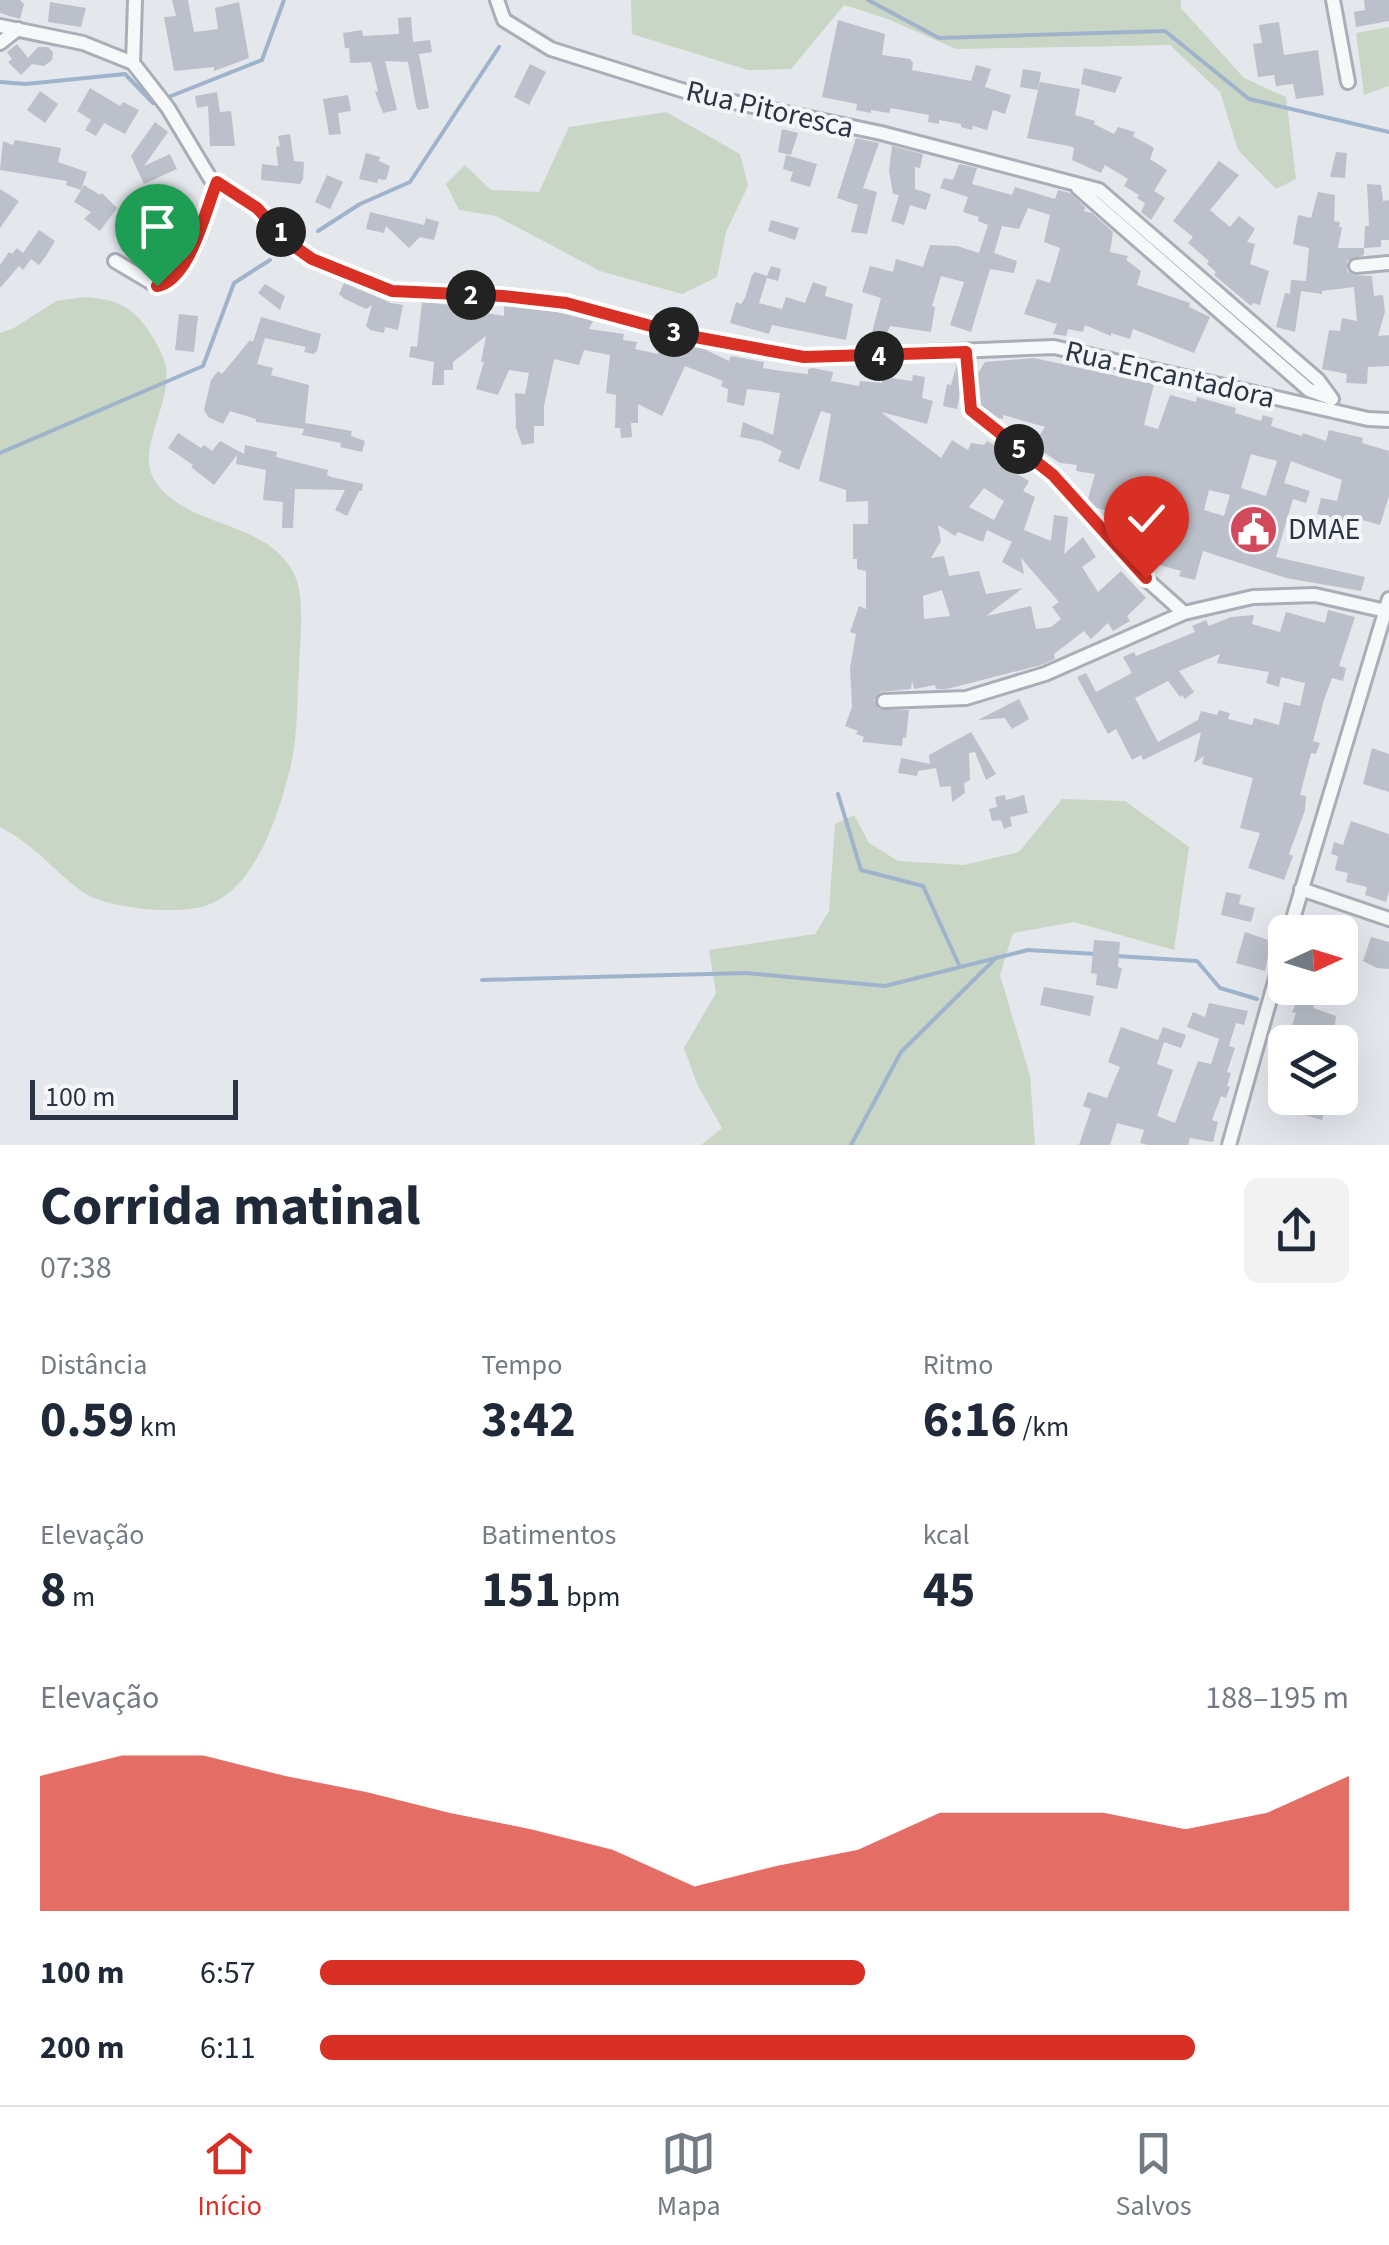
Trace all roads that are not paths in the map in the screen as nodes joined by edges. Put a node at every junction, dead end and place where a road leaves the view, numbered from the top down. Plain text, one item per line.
1 (135, 0) edge
2 (497, 0) edge
3 (1334, 0) edge
4 (0, 26) edge
5 (18, 29) junction
6 (0, 43) edge
7 (134, 63) junction
8 (1348, 82) dead end
9 (217, 182) junction
10 (115, 261) dead end
11 (1389, 263) edge
12 (1356, 266) dead end
13 (966, 352) junction
14 (1368, 419) junction
15 (1389, 420) edge
16 (1387, 605) edge
17 (1184, 613) junction
18 (884, 701) dead end
19 (1301, 890) junction
20 (1294, 915) edge
21 (1389, 919) edge
22 (1268, 1005) edge
23 (1229, 1145) edge

1 - 7 street
2 - 14 street, Rua Pitoresca
3 - 8 street
4 - 5 street
5 - 6 street
5 - 7 street
7 - 9 street, Rua Encantadora
9 - 10 street
9 - 13 street, Rua Encantadora
11 - 12 street
13 - 14 street, Rua Encantadora
13 - 17 street
14 - 15 street, Rua Encantadora
16 - 17 street
16 - 19 street
17 - 18 street
19 - 20 street
19 - 21 street
22 - 23 street

